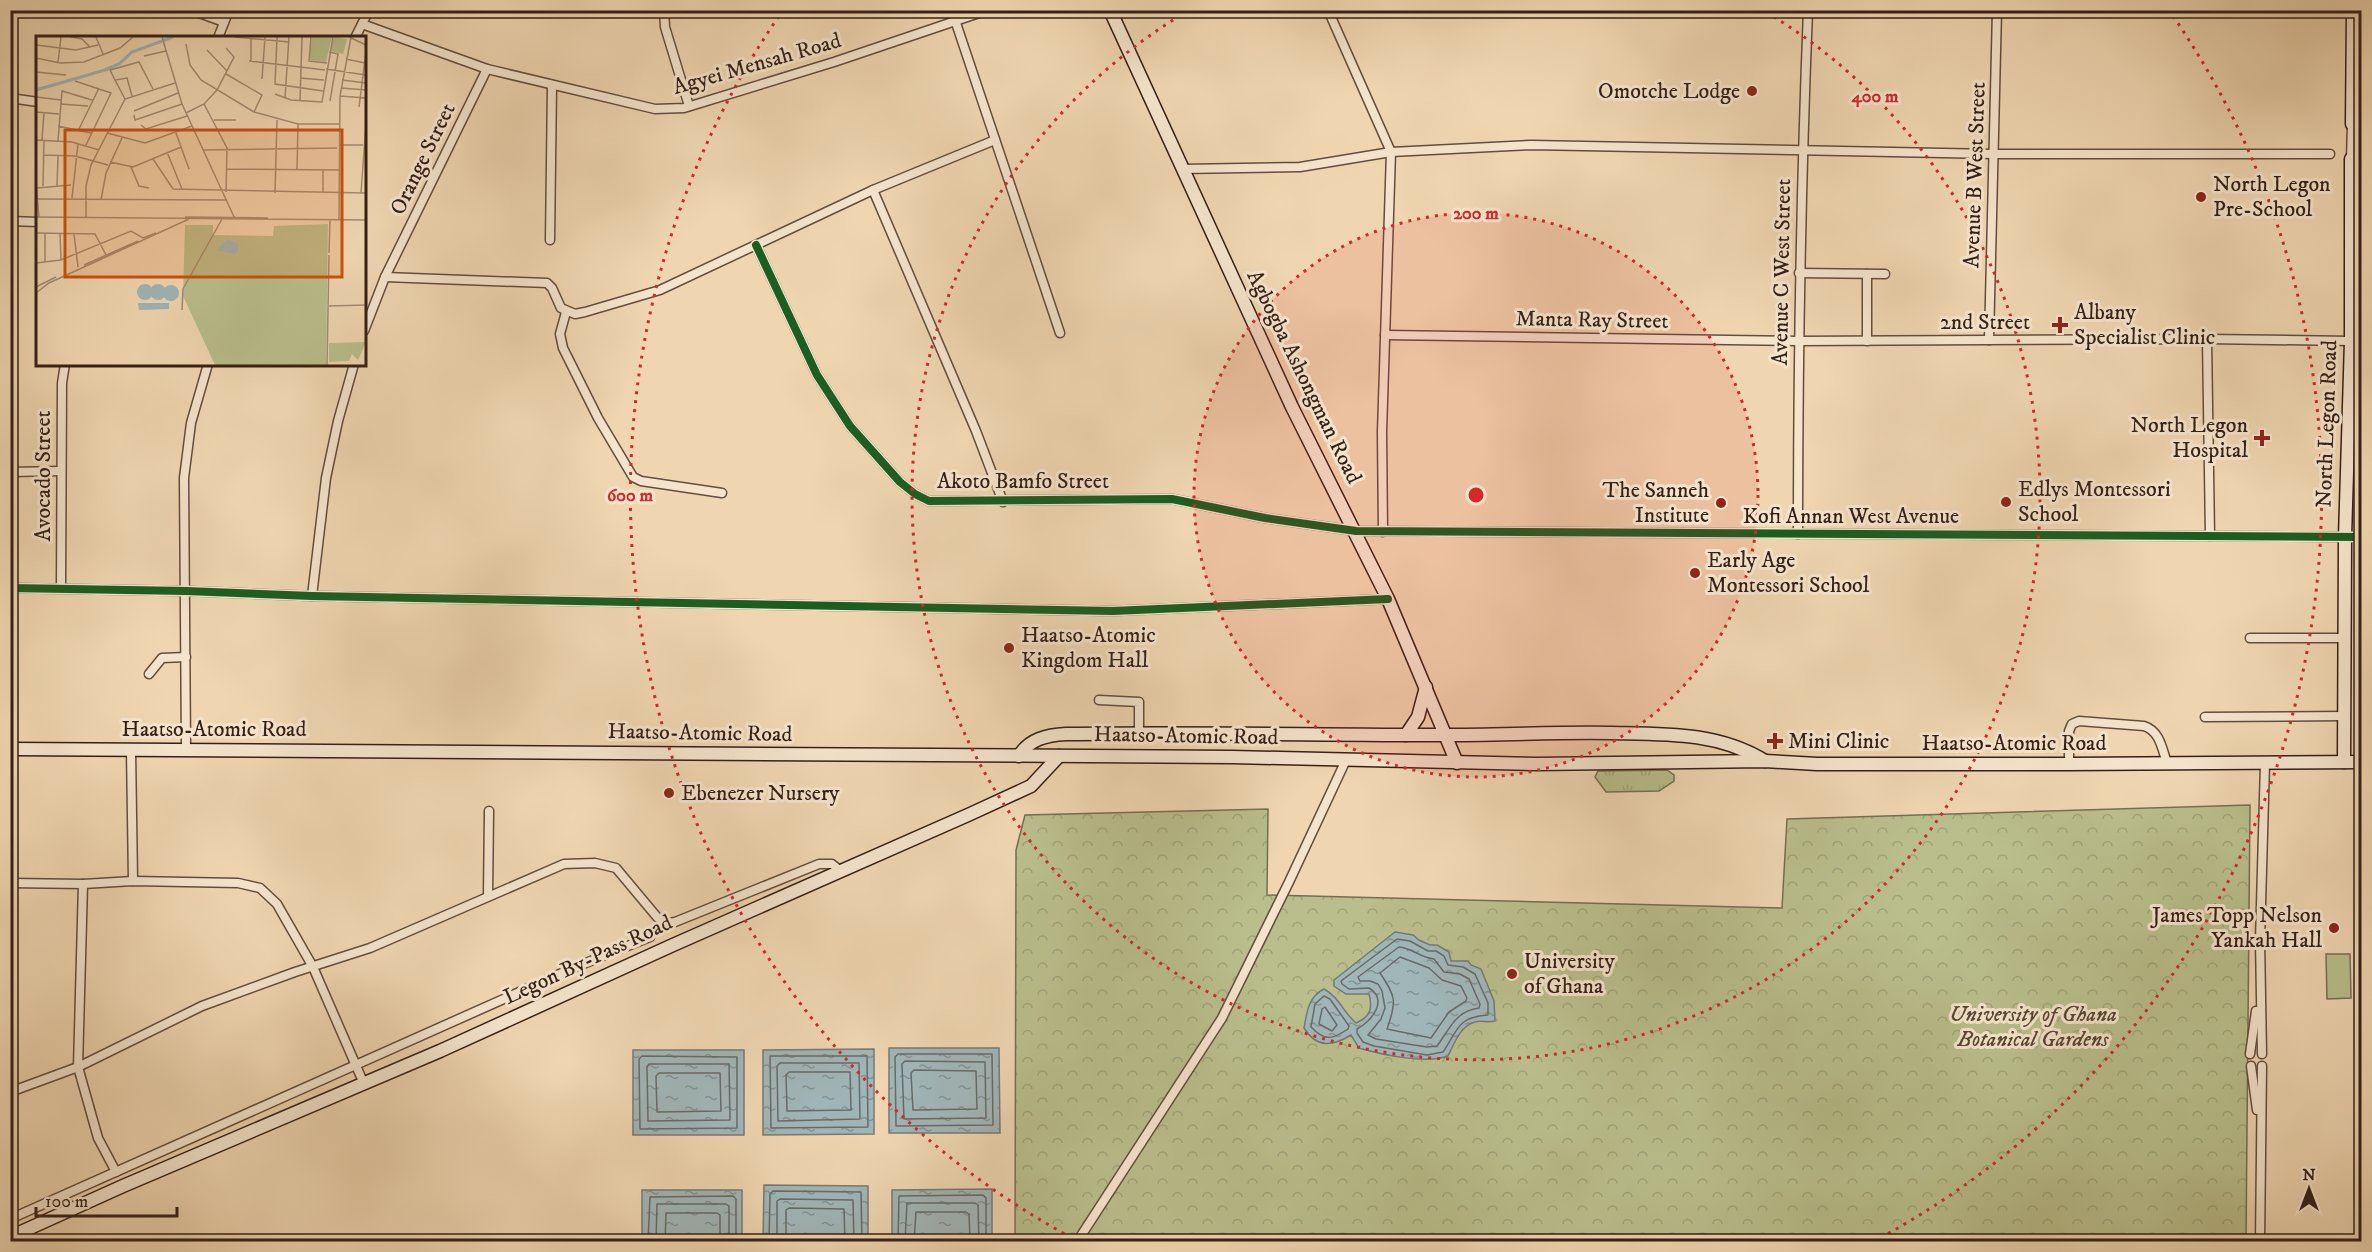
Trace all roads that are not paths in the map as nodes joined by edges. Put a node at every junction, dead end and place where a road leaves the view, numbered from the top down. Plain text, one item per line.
1 (191, 10) edge
2 (229, 10) edge
3 (369, 10) edge
4 (664, 10) edge
5 (988, 10) edge
6 (1110, 10) edge
7 (1328, 10) edge
8 (1808, 10) edge
9 (1997, 10) edge
10 (2354, 10) edge
11 (224, 22) junction
12 (956, 23) junction
13 (362, 24) junction
14 (219, 36) edge
15 (356, 36) edge
16 (487, 69) junction
17 (552, 85) junction
18 (10, 99) edge
19 (36, 102) edge
20 (689, 106) junction
21 (2357, 124) edge
22 (995, 140) junction
23 (1802, 150) junction
24 (1391, 153) junction
25 (1994, 154) junction
26 (2330, 154) dead end
27 (2351, 159) joint
28 (1182, 169) junction
29 (873, 190) junction
30 (10, 221) edge
31 (36, 222) edge
32 (550, 240) dead end
33 (756, 245) junction
34 (1800, 273) junction
35 (1867, 274) junction
36 (1885, 274) dead end
37 (385, 276) junction
38 (366, 298) edge
39 (375, 301) junction
40 (566, 312) junction
41 (366, 326) edge
42 (1060, 333) dead end
43 (1385, 335) junction
44 (2207, 339) junction
45 (1989, 340) junction
46 (1798, 341) junction
47 (1867, 341) junction
48 (2351, 341) junction
49 (65, 366) edge
50 (207, 366) edge
51 (353, 366) edge
52 (61, 471) junction
53 (10, 472) edge
54 (722, 493) dead end
55 (1003, 502) junction
56 (1356, 531) junction
57 (1383, 532) junction
58 (1798, 534) junction
59 (2210, 536) junction
60 (2345, 537) junction
61 (2361, 537) edge
62 (10, 588) edge
63 (61, 588) junction
64 (186, 591) junction
65 (312, 596) junction
66 (1388, 599) junction
67 (2250, 638) dead end
68 (2344, 638) junction
69 (186, 657) junction
70 (149, 674) dead end
71 (1426, 687) junction
72 (1099, 700) dead end
73 (2344, 716) junction
74 (2205, 717) dead end
75 (1140, 734) junction
76 (1406, 735) junction
77 (1446, 735) junction
78 (10, 748) edge
79 (186, 749) junction
80 (131, 750) junction
81 (1018, 756) junction
82 (1059, 756) junction
83 (1346, 760) junction
84 (1765, 761) junction
85 (2344, 762) junction
86 (2361, 762) edge
87 (1457, 763) junction
88 (2265, 763) junction
89 (2069, 764) junction
90 (2167, 764) junction
91 (489, 811) dead end
92 (842, 872) junction
93 (133, 881) junction
94 (10, 883) edge
95 (83, 884) junction
96 (488, 896) junction
97 (650, 937) dead end
98 (313, 967) junction
99 (2259, 995) junction
100 (2250, 1054) dead end
101 (2262, 1054) dead end
102 (355, 1065) junction
103 (2251, 1066) dead end
104 (2262, 1066) dead end
105 (78, 1067) junction
106 (364, 1084) junction
107 (10, 1092) edge
108 (2260, 1134) junction
109 (116, 1172) junction
110 (10, 1219) edge
111 (10, 1237) edge
112 (1077, 1242) edge
113 (2260, 1242) edge

1 - 11 street
2 - 11 street
3 - 13 street
4 - 20 street
5 - 12 street, Agyei Mensah Road
6 - 28 street, Agbogba Ashongman Road
7 - 24 street
8 - 23 street, Avenue C West Street
9 - 25 street, Avenue B West Street
10 - 21 street
11 - 14 street
12 - 20 street, Agyei Mensah Road
12 - 22 street
13 - 15 street
13 - 16 street, Agyei Mensah Road
16 - 17 street, Agyei Mensah Road
16 - 37 street, Orange Street
17 - 20 street, Agyei Mensah Road
17 - 32 street
18 - 19 street
21 - 27 street
22 - 29 street
22 - 42 street
23 - 24 street
23 - 25 street
23 - 34 street, Avenue C West Street
24 - 28 street
24 - 43 street
25 - 26 street
25 - 45 street, Avenue B West Street
27 - 48 street, North Legon Road
28 - 56 street, Agbogba Ashongman Road
29 - 33 street
29 - 55 street
30 - 31 street
33 - 40 street
33 - 55 street, Akoto Bamfo Street
34 - 35 street
34 - 46 street, Avenue C West Street
35 - 36 street
35 - 47 street
37 - 39 street, Orange Street
37 - 40 street
38 - 39 street
39 - 41 street, Orange Street
40 - 54 street
43 - 46 street, Manta Ray Street
43 - 57 street
44 - 45 street, 2nd Street
44 - 48 street, 2nd Street
44 - 59 street
45 - 47 street, 2nd Street
46 - 47 street, 2nd Street
46 - 58 street, Avenue C West Street
48 - 60 street, North Legon Road
49 - 52 street, Avocado Street
50 - 64 street
51 - 65 street
52 - 53 street
52 - 63 street, Avocado Street
55 - 56 street, Akoto Bamfo Street
56 - 57 street, Kofi Annan West Avenue
56 - 66 street, Agbogba Ashongman Road
57 - 58 street, Kofi Annan West Avenue
58 - 59 street, Kofi Annan West Avenue
59 - 60 street, Kofi Annan West Avenue
60 - 61 street, Kofi Annan West Avenue
60 - 68 street, North Legon Road
62 - 63 street
63 - 64 street
64 - 65 street
64 - 69 street
65 - 66 street
66 - 71 street, Agbogba Ashongman Road
67 - 68 street
68 - 73 street, North Legon Road
69 - 70 street
69 - 79 street
71 - 76 street
71 - 77 street, Agbogba Ashongman Road
72 - 75 street
73 - 74 street
73 - 85 street, North Legon Road
75 - 76 street
75 - 81 street
76 - 77 street
77 - 84 street
77 - 87 street, Agbogba Ashongman Road
78 - 80 street, Haatso-Atomic Road
79 - 80 street, Haatso-Atomic Road
79 - 81 street, Haatso-Atomic Road
80 - 93 street
81 - 82 street, Haatso-Atomic Road
82 - 83 street, Haatso-Atomic Road
82 - 92 street, Legon By-Pass Road
83 - 87 street, Haatso-Atomic Road
83 - 112 street
84 - 87 street, Haatso-Atomic Road
84 - 89 street, Haatso-Atomic Road
85 - 86 street, Haatso-Atomic Road
85 - 88 street, Haatso-Atomic Road
88 - 90 street, Haatso-Atomic Road
88 - 99 street
89 - 90 street, Haatso-Atomic Road
89 - 90 street
91 - 96 street
92 - 96 street
92 - 106 street, Legon By-Pass Road
93 - 95 street
93 - 98 street
94 - 95 street
95 - 105 street
96 - 98 street
97 - 102 street
98 - 102 street
98 - 105 street
99 - 100 street
99 - 101 street
102 - 106 street
102 - 109 street
103 - 108 street
104 - 108 street
105 - 107 street
105 - 109 street
106 - 111 street, Legon By-Pass Road
108 - 113 street
109 - 110 street

